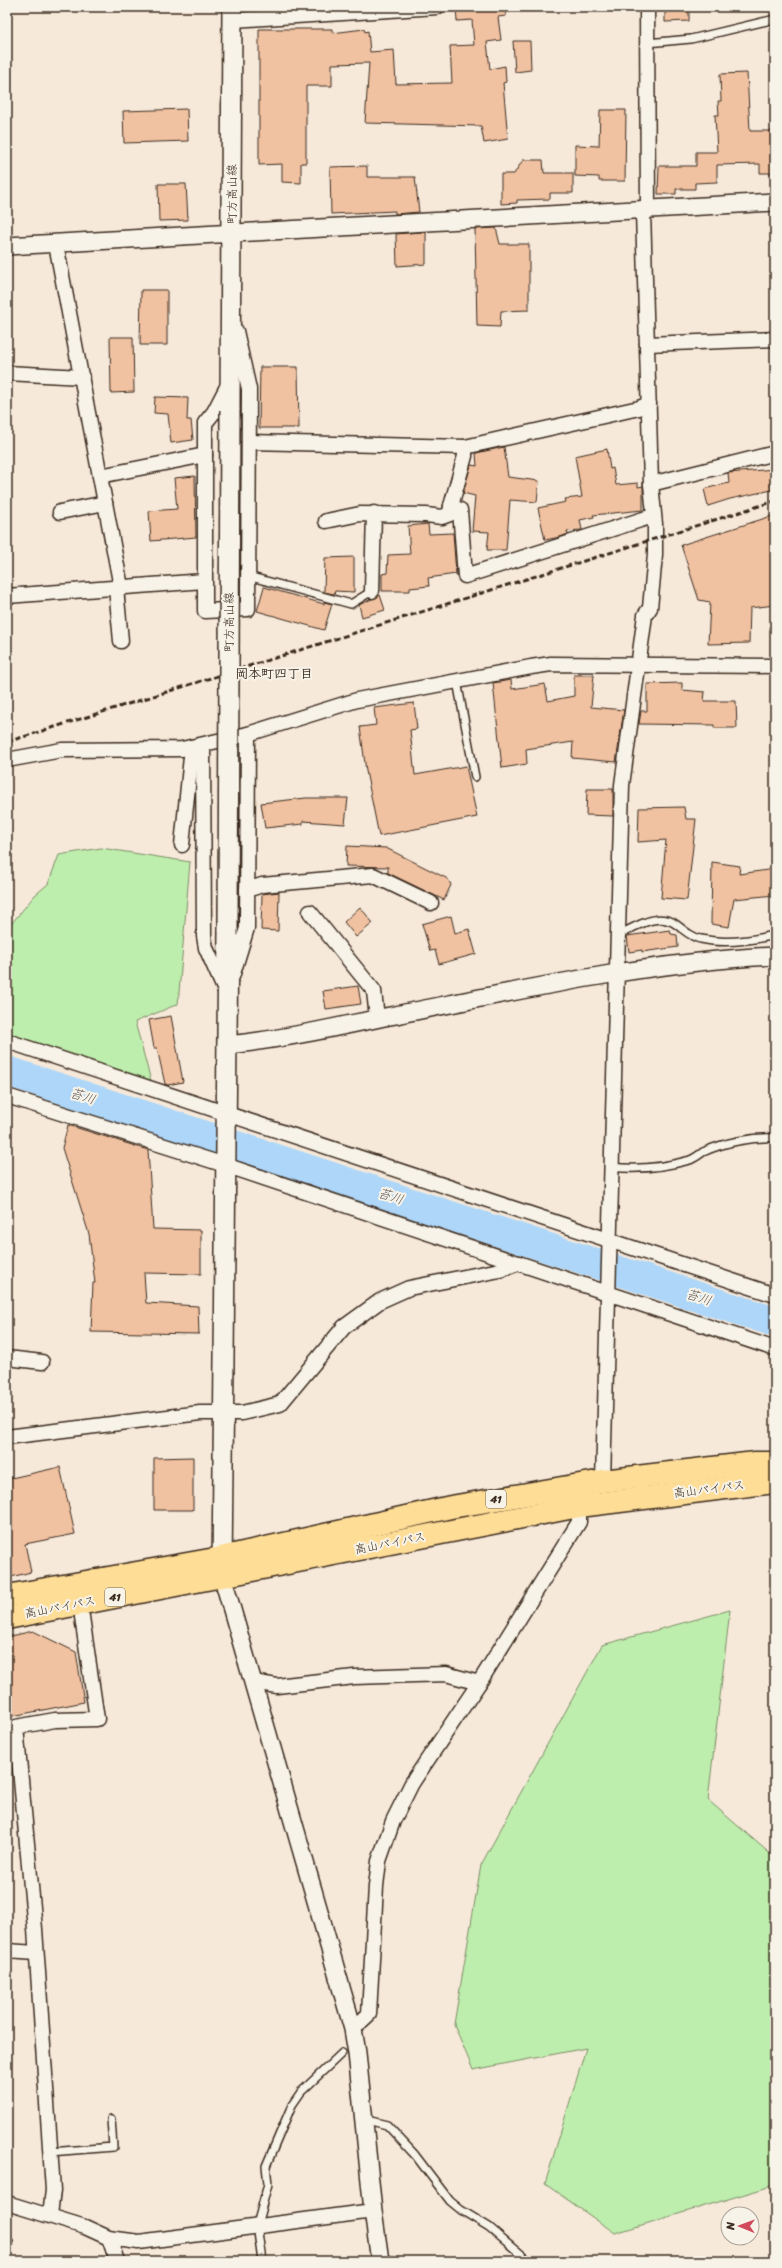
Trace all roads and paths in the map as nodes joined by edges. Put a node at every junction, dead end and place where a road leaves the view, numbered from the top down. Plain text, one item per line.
1 (437, 7) edge
2 (647, 7) edge
3 (232, 13) edge
4 (775, 18) edge
5 (647, 43) junction
6 (775, 202) edge
7 (646, 211) junction
8 (231, 234) junction
9 (56, 244) junction
10 (7, 246) edge
11 (231, 311) junction
12 (775, 339) edge
13 (647, 344) junction
14 (7, 374) edge
15 (82, 377) junction
16 (230, 380) junction
17 (649, 404) junction
18 (249, 442) junction
19 (465, 447) junction
20 (775, 453) edge
21 (205, 455) junction
22 (100, 476) junction
23 (651, 484) junction
24 (105, 503) junction
25 (451, 506) junction
26 (60, 512) dead end
27 (374, 513) junction
28 (653, 516) junction
29 (326, 521) dead end
30 (248, 576) junction
31 (204, 581) junction
32 (118, 588) junction
33 (372, 591) joint
34 (7, 596) edge
35 (121, 641) dead end
36 (640, 665) junction
37 (775, 666) edge
38 (457, 681) junction
39 (248, 734) junction
40 (197, 746) junction
41 (7, 760) edge
42 (474, 777) dead end
43 (182, 845) dead end
44 (247, 890) junction
45 (431, 903) dead end
46 (310, 912) dead end
47 (620, 934) junction
48 (775, 935) edge
49 (775, 956) edge
50 (618, 973) junction
51 (226, 996) junction
52 (377, 1018) junction
53 (7, 1041) edge
54 (226, 1045) junction
55 (7, 1096) edge
56 (225, 1116) junction
57 (775, 1138) edge
58 (225, 1164) junction
59 (611, 1167) junction
60 (609, 1243) junction
61 (518, 1263) junction
62 (608, 1291) junction
63 (775, 1295) edge
64 (775, 1349) edge
65 (7, 1358) edge
66 (42, 1362) dead end
67 (222, 1414) junction
68 (7, 1437) edge
69 (775, 1463) edge
70 (603, 1481) junction
71 (775, 1482) edge
72 (579, 1506) junction
73 (221, 1566) junction
74 (7, 1596) edge
75 (82, 1617) dead end
76 (7, 1618) edge
77 (253, 1682) junction
78 (479, 1683) junction
79 (12, 1727) edge
80 (7, 1952) edge
81 (36, 1953) junction
82 (353, 2029) junction
83 (342, 2053) dead end
84 (363, 2119) junction
85 (111, 2120) dead end
86 (50, 2152) junction
87 (7, 2203) edge
88 (373, 2211) junction
89 (50, 2215) junction
90 (257, 2226) junction
91 (109, 2238) junction
92 (385, 2260) edge
93 (117, 2261) edge
94 (262, 2261) edge
95 (529, 2261) edge

1 - 3 street
2 - 5 street
3 - 8 main road, 町方高山線
4 - 5 lane
5 - 7 street
6 - 7 street
7 - 8 street
7 - 13 street
8 - 9 street
8 - 11 main road, 町方高山線
9 - 10 street
9 - 15 street
11 - 16 main road, 町方高山線
11 - 18 street
12 - 13 street
13 - 17 street
14 - 15 street
15 - 22 street
16 - 21 street
16 - 51 main road, 町方高山線, bridge
17 - 19 street
17 - 23 street
18 - 19 street
18 - 30 street
19 - 25 street
20 - 23 street
21 - 22 street
21 - 31 street
22 - 24 street
23 - 28 street
24 - 26 street
24 - 32 street
25 - 27 street
25 - 28 street
27 - 29 street
27 - 33 street
28 - 36 street
30 - 31 street
30 - 33 lane
31 - 32 street
32 - 34 street
32 - 35 street
36 - 37 street
36 - 38 street
36 - 47 street
38 - 39 street
38 - 42 lane
39 - 40 street
39 - 44 street
40 - 41 street
40 - 43 street
40 - 51 street
44 - 45 street
44 - 51 street
46 - 52 street
47 - 48 lane
47 - 50 street
49 - 50 street
50 - 52 street
50 - 59 street
51 - 54 main road, 町方高山線
52 - 54 street
53 - 56 street
54 - 56 main road, 町方高山線
55 - 58 street
56 - 58 main road
56 - 60 street
57 - 59 lane
58 - 61 street
58 - 67 main road
59 - 60 street
60 - 62 street
60 - 63 street
61 - 62 street
61 - 67 street
62 - 64 street
62 - 70 street
65 - 66 street
67 - 68 street
67 - 73 main road
69 - 70 highway, 高山バイパス / 41
70 - 73 highway, 高山バイパス / 41
71 - 72 highway, 高山バイパス / 41
72 - 73 highway, 高山バイパス / 41
72 - 78 street
73 - 74 highway, 高山バイパス / 41
73 - 76 highway, 高山バイパス / 41
73 - 77 street
75 - 79 street
77 - 78 street
77 - 82 street
78 - 82 street
79 - 81 street
80 - 81 street
81 - 86 street
82 - 84 street
83 - 90 lane
84 - 88 street
84 - 95 lane
85 - 86 lane
86 - 89 street
87 - 89 street
88 - 90 street
88 - 92 street
89 - 91 street
90 - 91 street
90 - 94 lane
91 - 93 street

